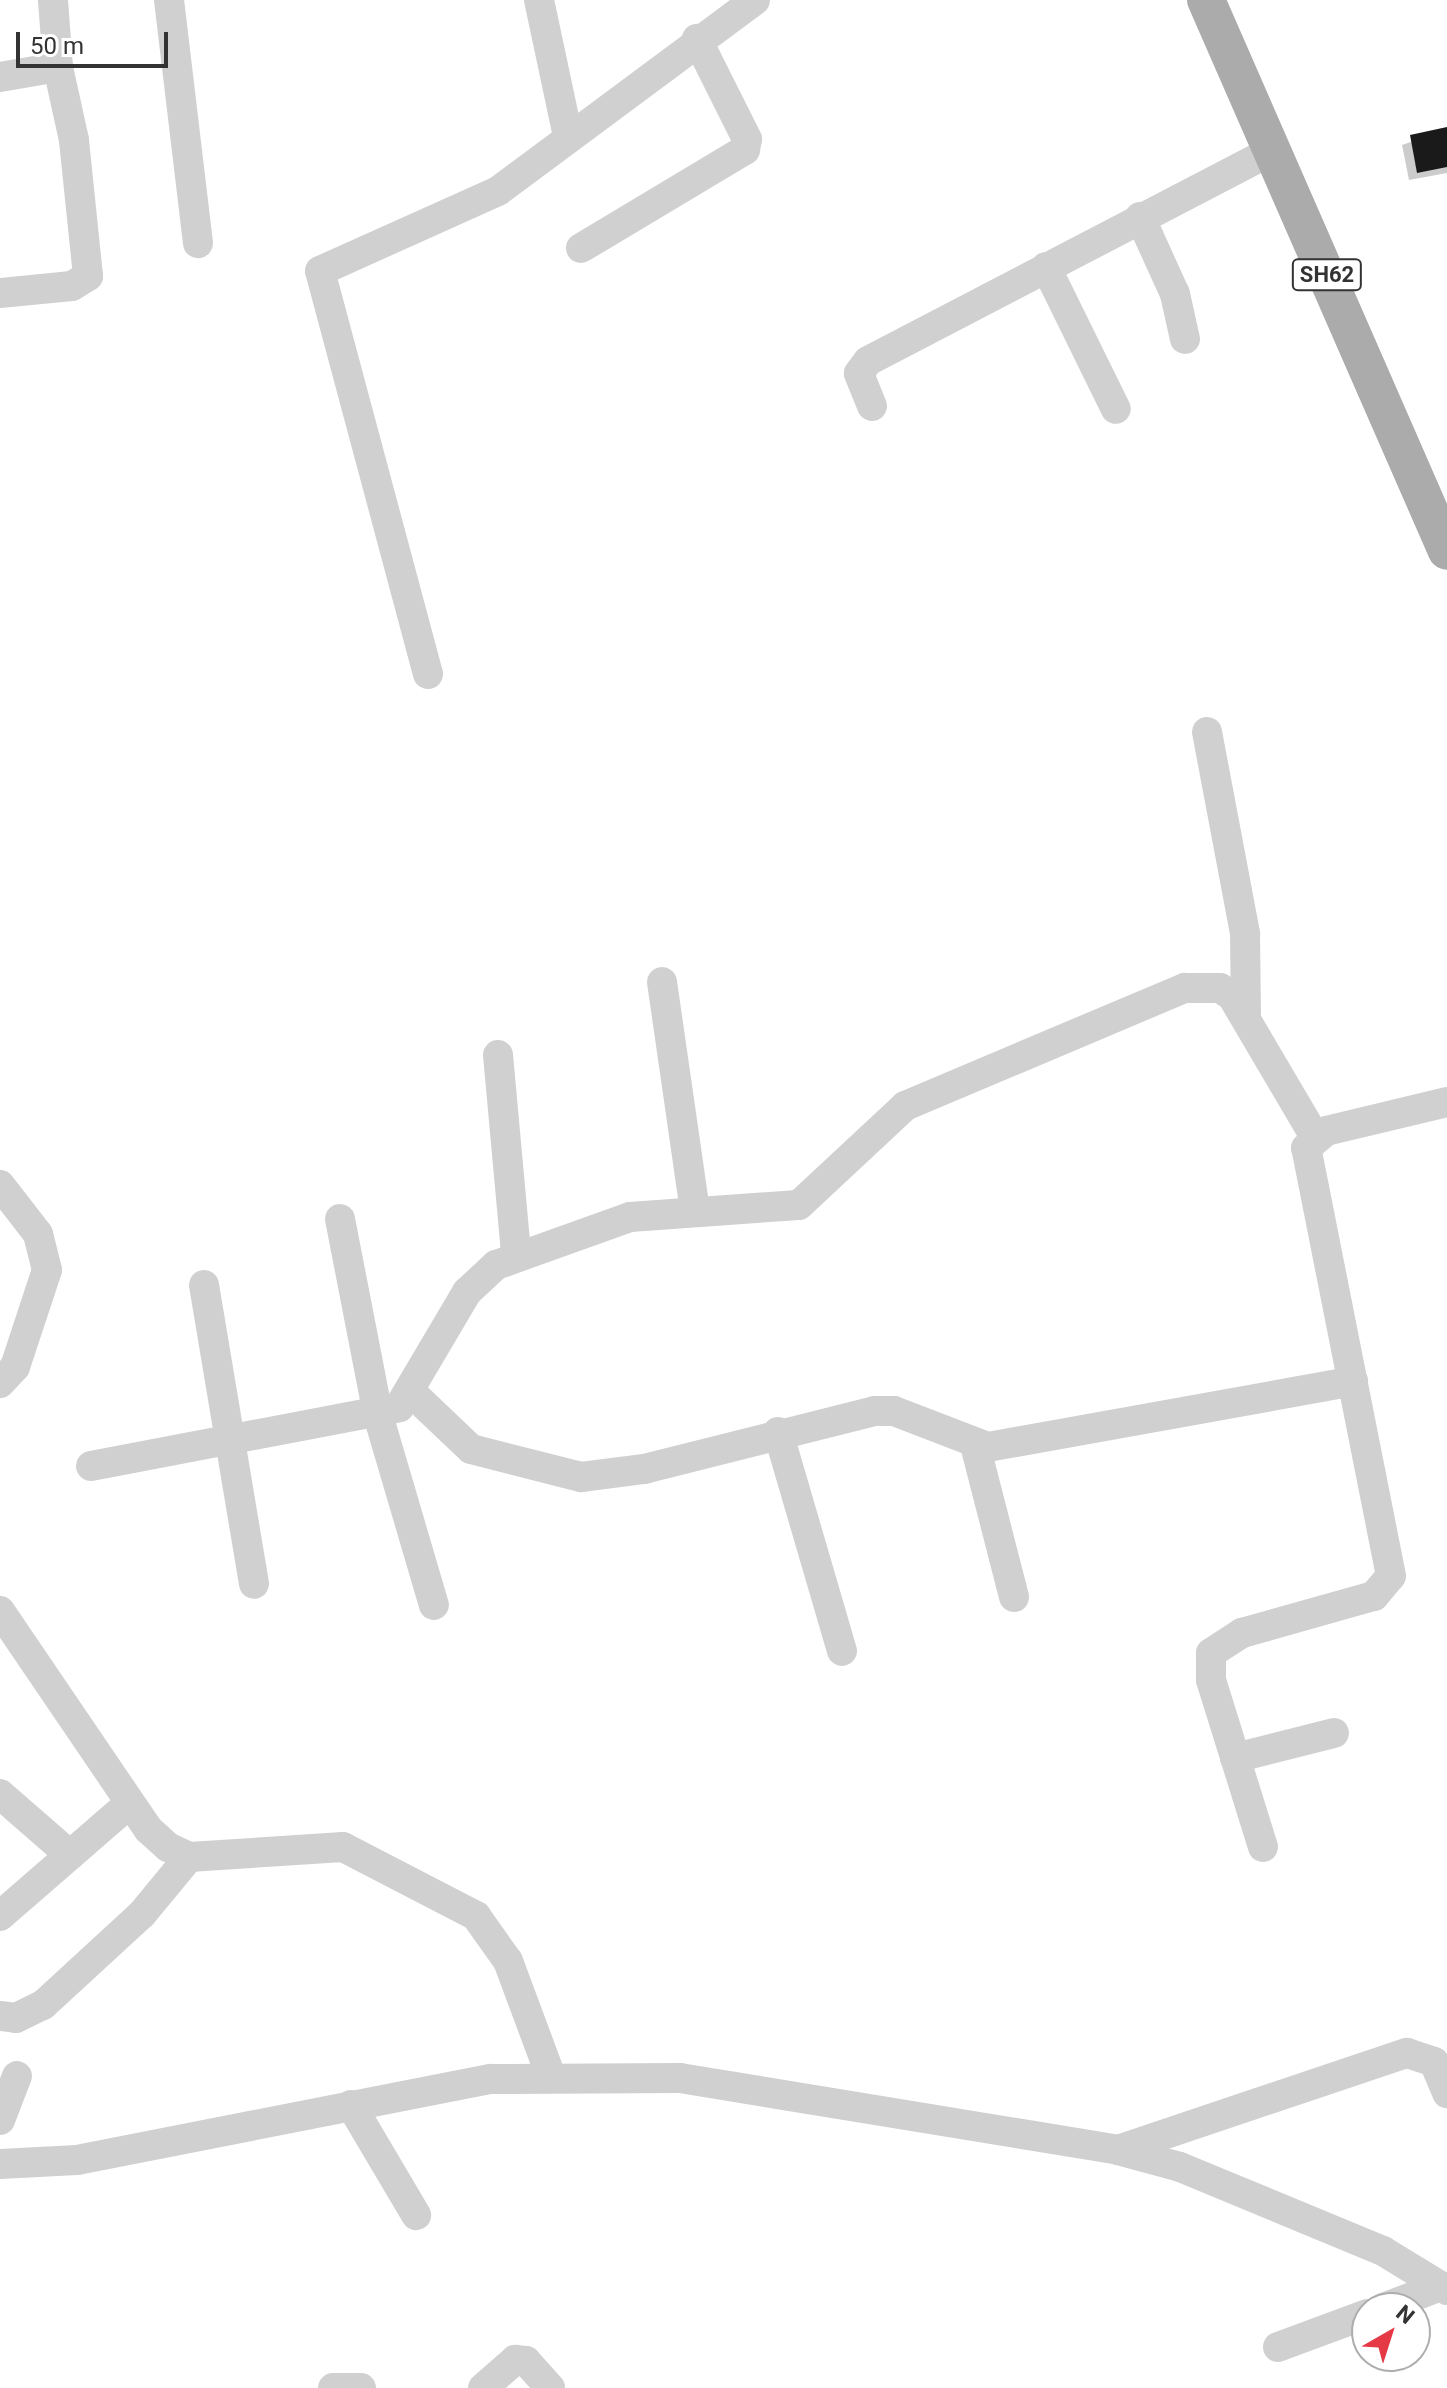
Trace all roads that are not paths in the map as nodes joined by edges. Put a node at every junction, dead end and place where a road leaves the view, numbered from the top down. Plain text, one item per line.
1 (53, 0) edge
2 (169, 0) edge
3 (539, 0) edge
4 (755, 0) edge
5 (1206, 0) edge
6 (697, 39) junction
7 (58, 67) junction
8 (0, 77) edge
9 (568, 137) junction
10 (1272, 151) junction
11 (1140, 217) junction
12 (198, 243) dead end
13 (581, 248) dead end
14 (1046, 267) junction
15 (0, 293) edge
16 (1185, 339) dead end
17 (872, 406) dead end
18 (1116, 409) dead end
19 (1447, 551) edge
20 (428, 674) dead end
21 (1207, 732) dead end
22 (662, 982) dead end
23 (1246, 1014) junction
24 (498, 1055) dead end
25 (1447, 1102) edge
26 (1315, 1137) junction
27 (0, 1185) edge
28 (695, 1211) junction
29 (340, 1219) dead end
30 (516, 1254) junction
31 (204, 1285) dead end
32 (1353, 1381) junction
33 (0, 1383) edge
34 (412, 1393) junction
35 (378, 1415) junction
36 (778, 1432) junction
37 (226, 1443) junction
38 (975, 1445) junction
39 (91, 1466) dead end
40 (254, 1584) dead end
41 (1014, 1597) dead end
42 (434, 1605) dead end
43 (0, 1611) edge
44 (842, 1651) dead end
45 (1334, 1733) dead end
46 (1235, 1758) junction
47 (0, 1794) edge
48 (130, 1803) junction
49 (1263, 1847) dead end
50 (70, 1855) junction
51 (189, 1857) junction
52 (0, 1916) edge
53 (0, 2016) edge
54 (550, 2074) junction
55 (17, 2076) dead end
56 (1447, 2093) edge
57 (351, 2105) junction
58 (0, 2120) edge
59 (1118, 2150) junction
60 (0, 2164) edge
61 (416, 2215) dead end
62 (1444, 2288) edge
63 (1351, 2320) edge
64 (1278, 2347) dead end
65 (333, 2388) edge
66 (361, 2388) edge
67 (483, 2388) edge
68 (550, 2388) edge

1 - 7 street
2 - 12 street
3 - 9 street
4 - 6 street
5 - 10 main road, SH62
6 - 9 street
6 - 13 street
7 - 8 street
7 - 15 street
9 - 20 street
10 - 11 street
10 - 19 main road, SH62
11 - 14 street
11 - 16 street
14 - 17 street
14 - 18 street
21 - 23 street
22 - 28 street
23 - 26 street
23 - 28 street
24 - 30 street
25 - 26 street
26 - 32 street
27 - 33 street
28 - 30 street
29 - 35 street
30 - 34 street
31 - 37 street
32 - 38 street
32 - 46 street
34 - 35 street
34 - 36 street
35 - 37 street
35 - 42 street
36 - 38 street
36 - 44 street
37 - 39 street
37 - 40 street
38 - 41 street
43 - 48 street
45 - 46 street
46 - 49 street
47 - 50 street
48 - 50 street
48 - 51 street
50 - 52 street
51 - 53 street
51 - 54 street
54 - 57 street
54 - 59 street
55 - 58 street
56 - 59 street
57 - 60 street
57 - 61 street
59 - 62 street
63 - 64 street
65 - 66 street
67 - 68 street

